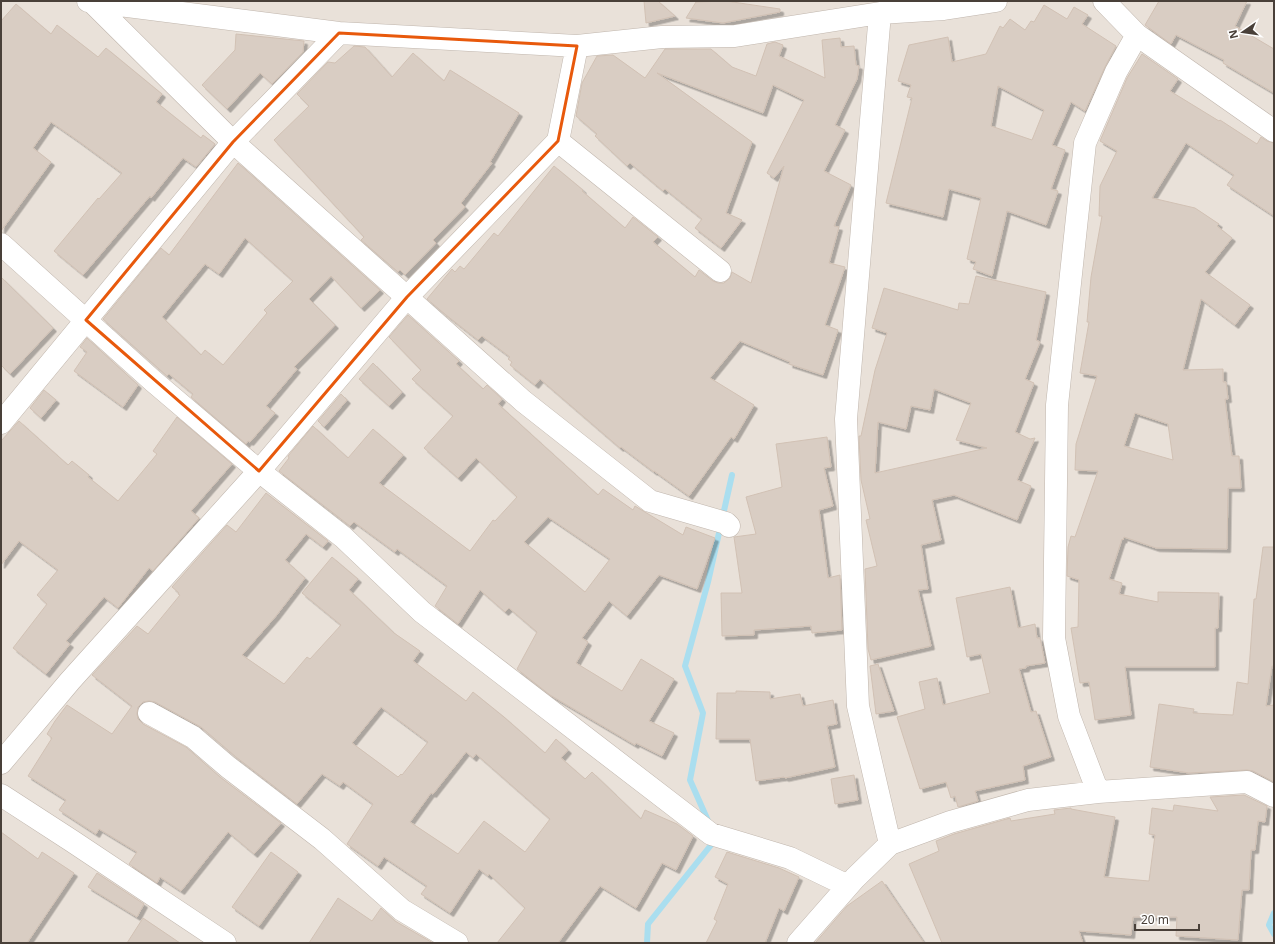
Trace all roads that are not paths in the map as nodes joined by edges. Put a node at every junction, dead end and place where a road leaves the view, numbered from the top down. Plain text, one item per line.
1 (996, 1) edge
2 (1104, 1) edge
3 (90, 2) edge
4 (880, 13) junction
5 (340, 33) junction
6 (1137, 35) junction
7 (577, 46) junction
8 (1274, 131) edge
9 (558, 141) junction
10 (233, 142) junction
11 (1, 244) edge
12 (720, 271) dead end
13 (407, 297) junction
14 (86, 320) junction
15 (1, 423) edge
16 (259, 471) junction
17 (729, 526) dead end
18 (149, 713) dead end
19 (1, 763) edge
20 (1098, 792) junction
21 (1, 795) edge
22 (1274, 796) edge
23 (890, 844) junction
24 (848, 886) junction
25 (198, 936) edge
26 (225, 943) edge
27 (458, 943) edge
28 (798, 943) edge

1 - 4 street
2 - 6 street
3 - 5 street
3 - 10 street
4 - 7 street
4 - 23 street
5 - 7 street
5 - 10 street
6 - 8 street
6 - 20 street
7 - 9 street
9 - 12 street
9 - 13 street
10 - 13 street
10 - 14 street
11 - 14 street
13 - 16 street
13 - 17 street
14 - 15 street
14 - 16 street
16 - 19 street
16 - 24 street
18 - 27 street
20 - 22 street
20 - 23 street
21 - 25 street
23 - 24 street
24 - 28 street
25 - 26 street

